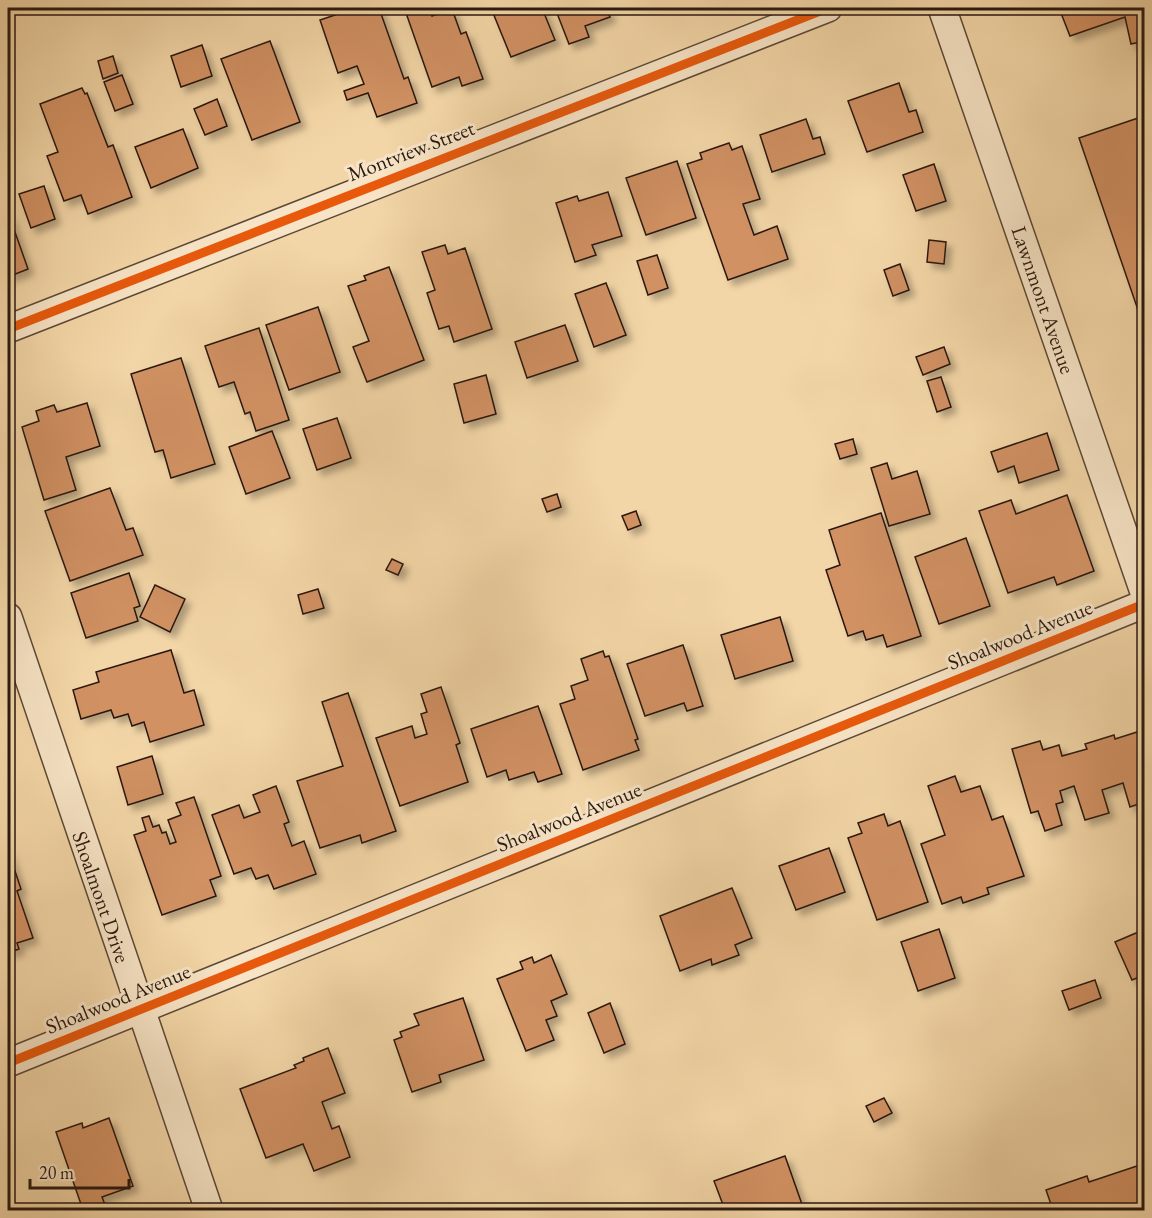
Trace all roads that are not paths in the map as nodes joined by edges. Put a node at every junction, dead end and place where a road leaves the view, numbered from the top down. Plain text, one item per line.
1 (828, 8) edge
2 (942, 8) edge
3 (8, 328) edge
4 (1144, 592) edge
5 (1144, 604) edge
6 (8, 617) edge
7 (139, 1010) junction
8 (8, 1063) edge
9 (209, 1210) edge

1 - 3 street, Montview Street
2 - 4 street, Lawnmont Avenue
5 - 7 street, Shoalwood Avenue
6 - 7 street, Shoalmont Drive
7 - 8 street, Shoalwood Avenue
7 - 9 street, Shoalmont Drive

